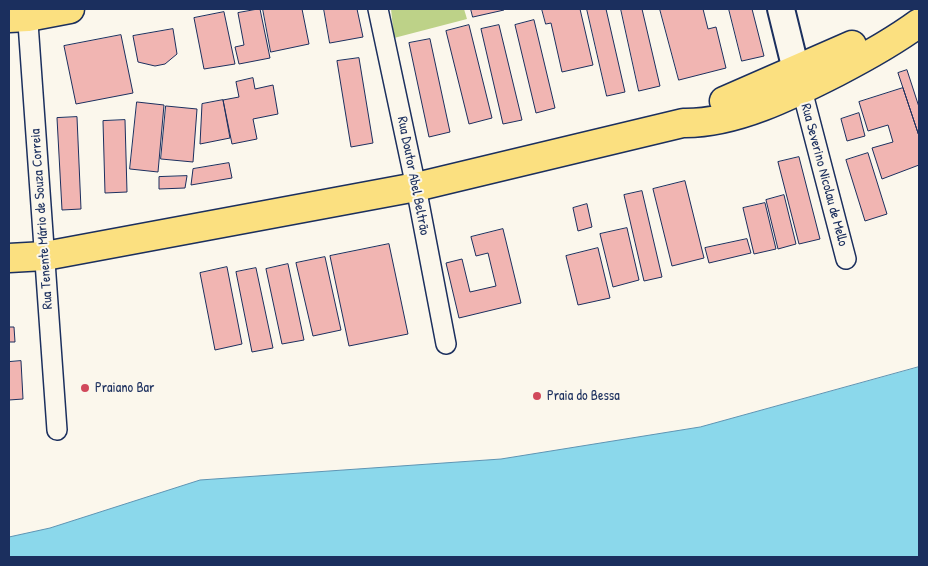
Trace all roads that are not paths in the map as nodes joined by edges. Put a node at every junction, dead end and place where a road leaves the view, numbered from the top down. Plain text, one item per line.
1 (70, 9) edge
2 (378, 9) edge
3 (781, 9) edge
4 (21, 15) edge
5 (919, 15) edge
6 (919, 23) edge
7 (799, 80) junction
8 (416, 187) junction
9 (45, 256) junction
10 (9, 258) edge
11 (846, 259) dead end
12 (446, 344) dead end
13 (57, 430) dead end

1 - 4 main road
2 - 8 street, Rua Doutor Abel Beltrão
3 - 7 main road, Rua Severino Nicolau de Mello
4 - 9 street, Rua Tenente Mário de Souza Correia
5 - 7 main road
6 - 7 main road
7 - 8 main road
7 - 11 street, Rua Severino Nicolau de Mello
8 - 9 main road
8 - 12 street, Rua Doutor Abel Beltrão
9 - 10 main road
9 - 13 street, Rua Tenente Mário de Souza Correia

